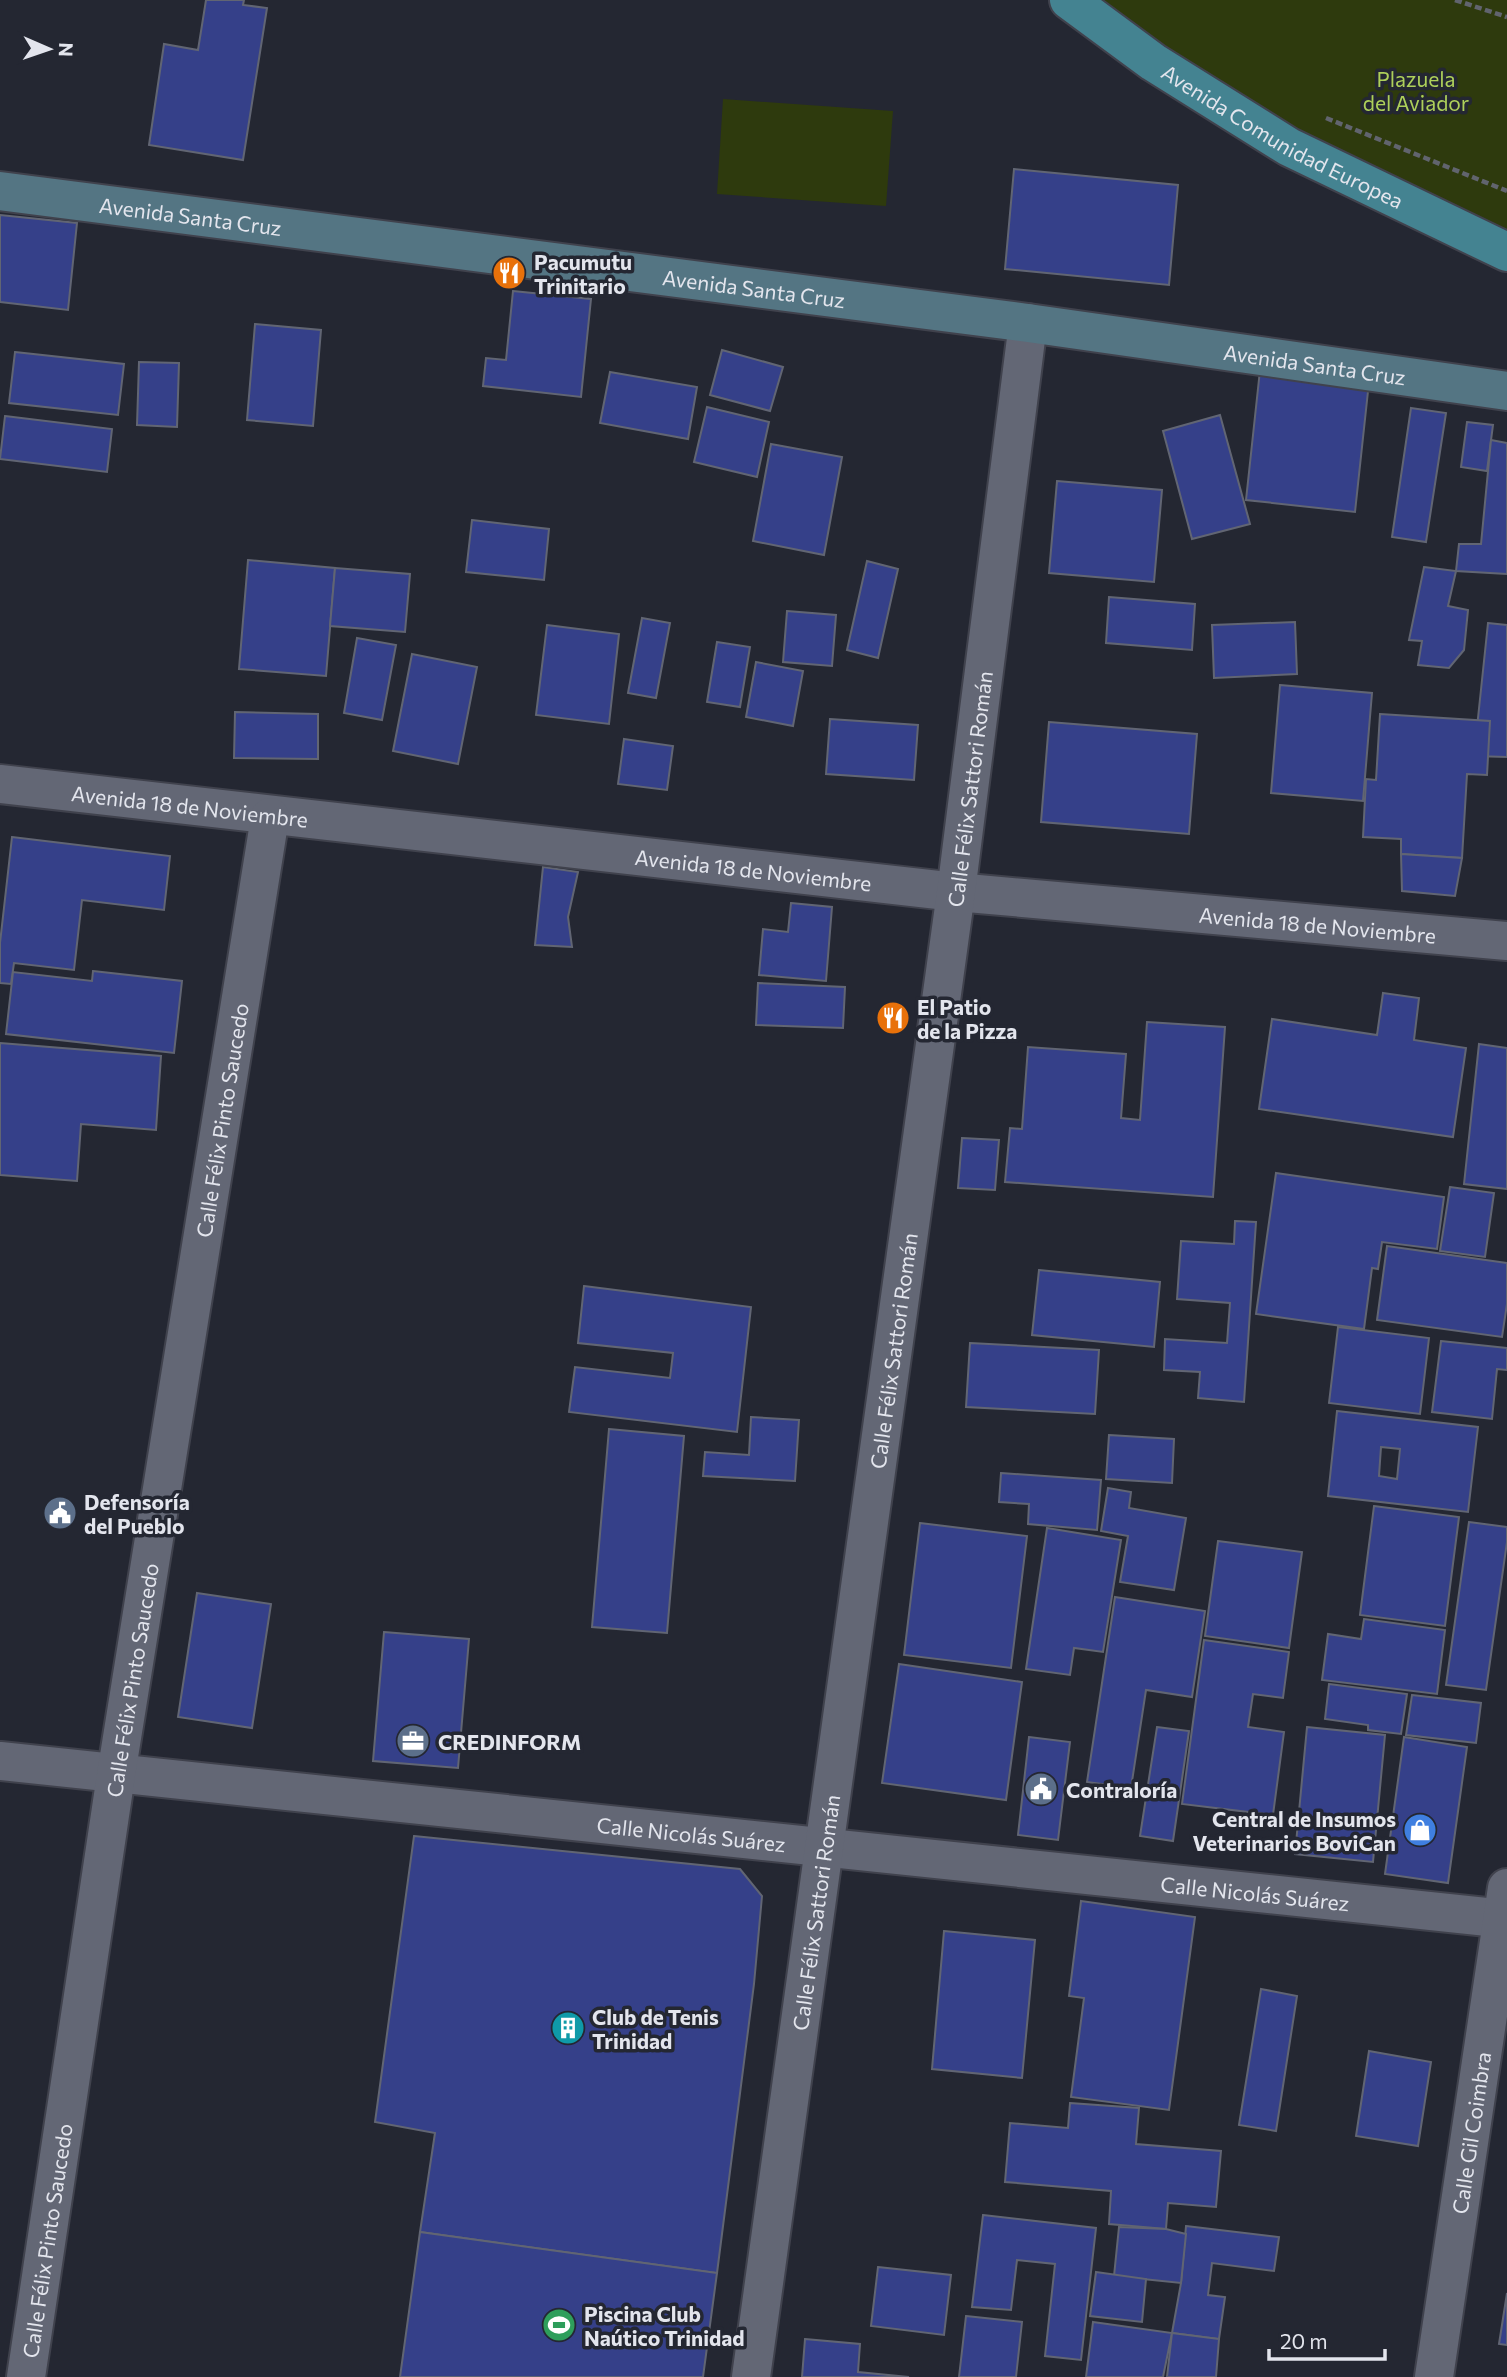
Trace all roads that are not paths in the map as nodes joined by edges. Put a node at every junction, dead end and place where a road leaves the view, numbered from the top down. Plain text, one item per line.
1 (1069, 0) edge
2 (0, 191) edge
3 (1507, 252) edge
4 (1028, 323) junction
5 (1507, 391) edge
6 (0, 785) edge
7 (270, 817) junction
8 (956, 892) junction
9 (1507, 941) edge
10 (0, 1761) edge
11 (116, 1775) junction
12 (823, 1847) junction
13 (1505, 1909) edge
14 (26, 2377) edge
15 (751, 2377) edge
16 (1434, 2377) edge

1 - 3 main road, Avenida Comunidad Europea
2 - 4 main road, Avenida Santa Cruz
4 - 5 main road, Avenida Santa Cruz
4 - 8 street, Calle Félix Sattori Román
6 - 7 street, Avenida 18 de Noviembre
7 - 8 street, Avenida 18 de Noviembre
7 - 11 street, Calle Félix Pinto Saucedo
8 - 9 street, Avenida 18 de Noviembre
8 - 12 street, Calle Félix Sattori Román
10 - 11 street, Calle Nicolás Suárez
11 - 12 street, Calle Nicolás Suárez
11 - 14 street, Calle Félix Pinto Saucedo
12 - 13 street, Calle Nicolás Suárez
12 - 15 street, Calle Félix Sattori Román
13 - 16 street, Calle Gil Coimbra

